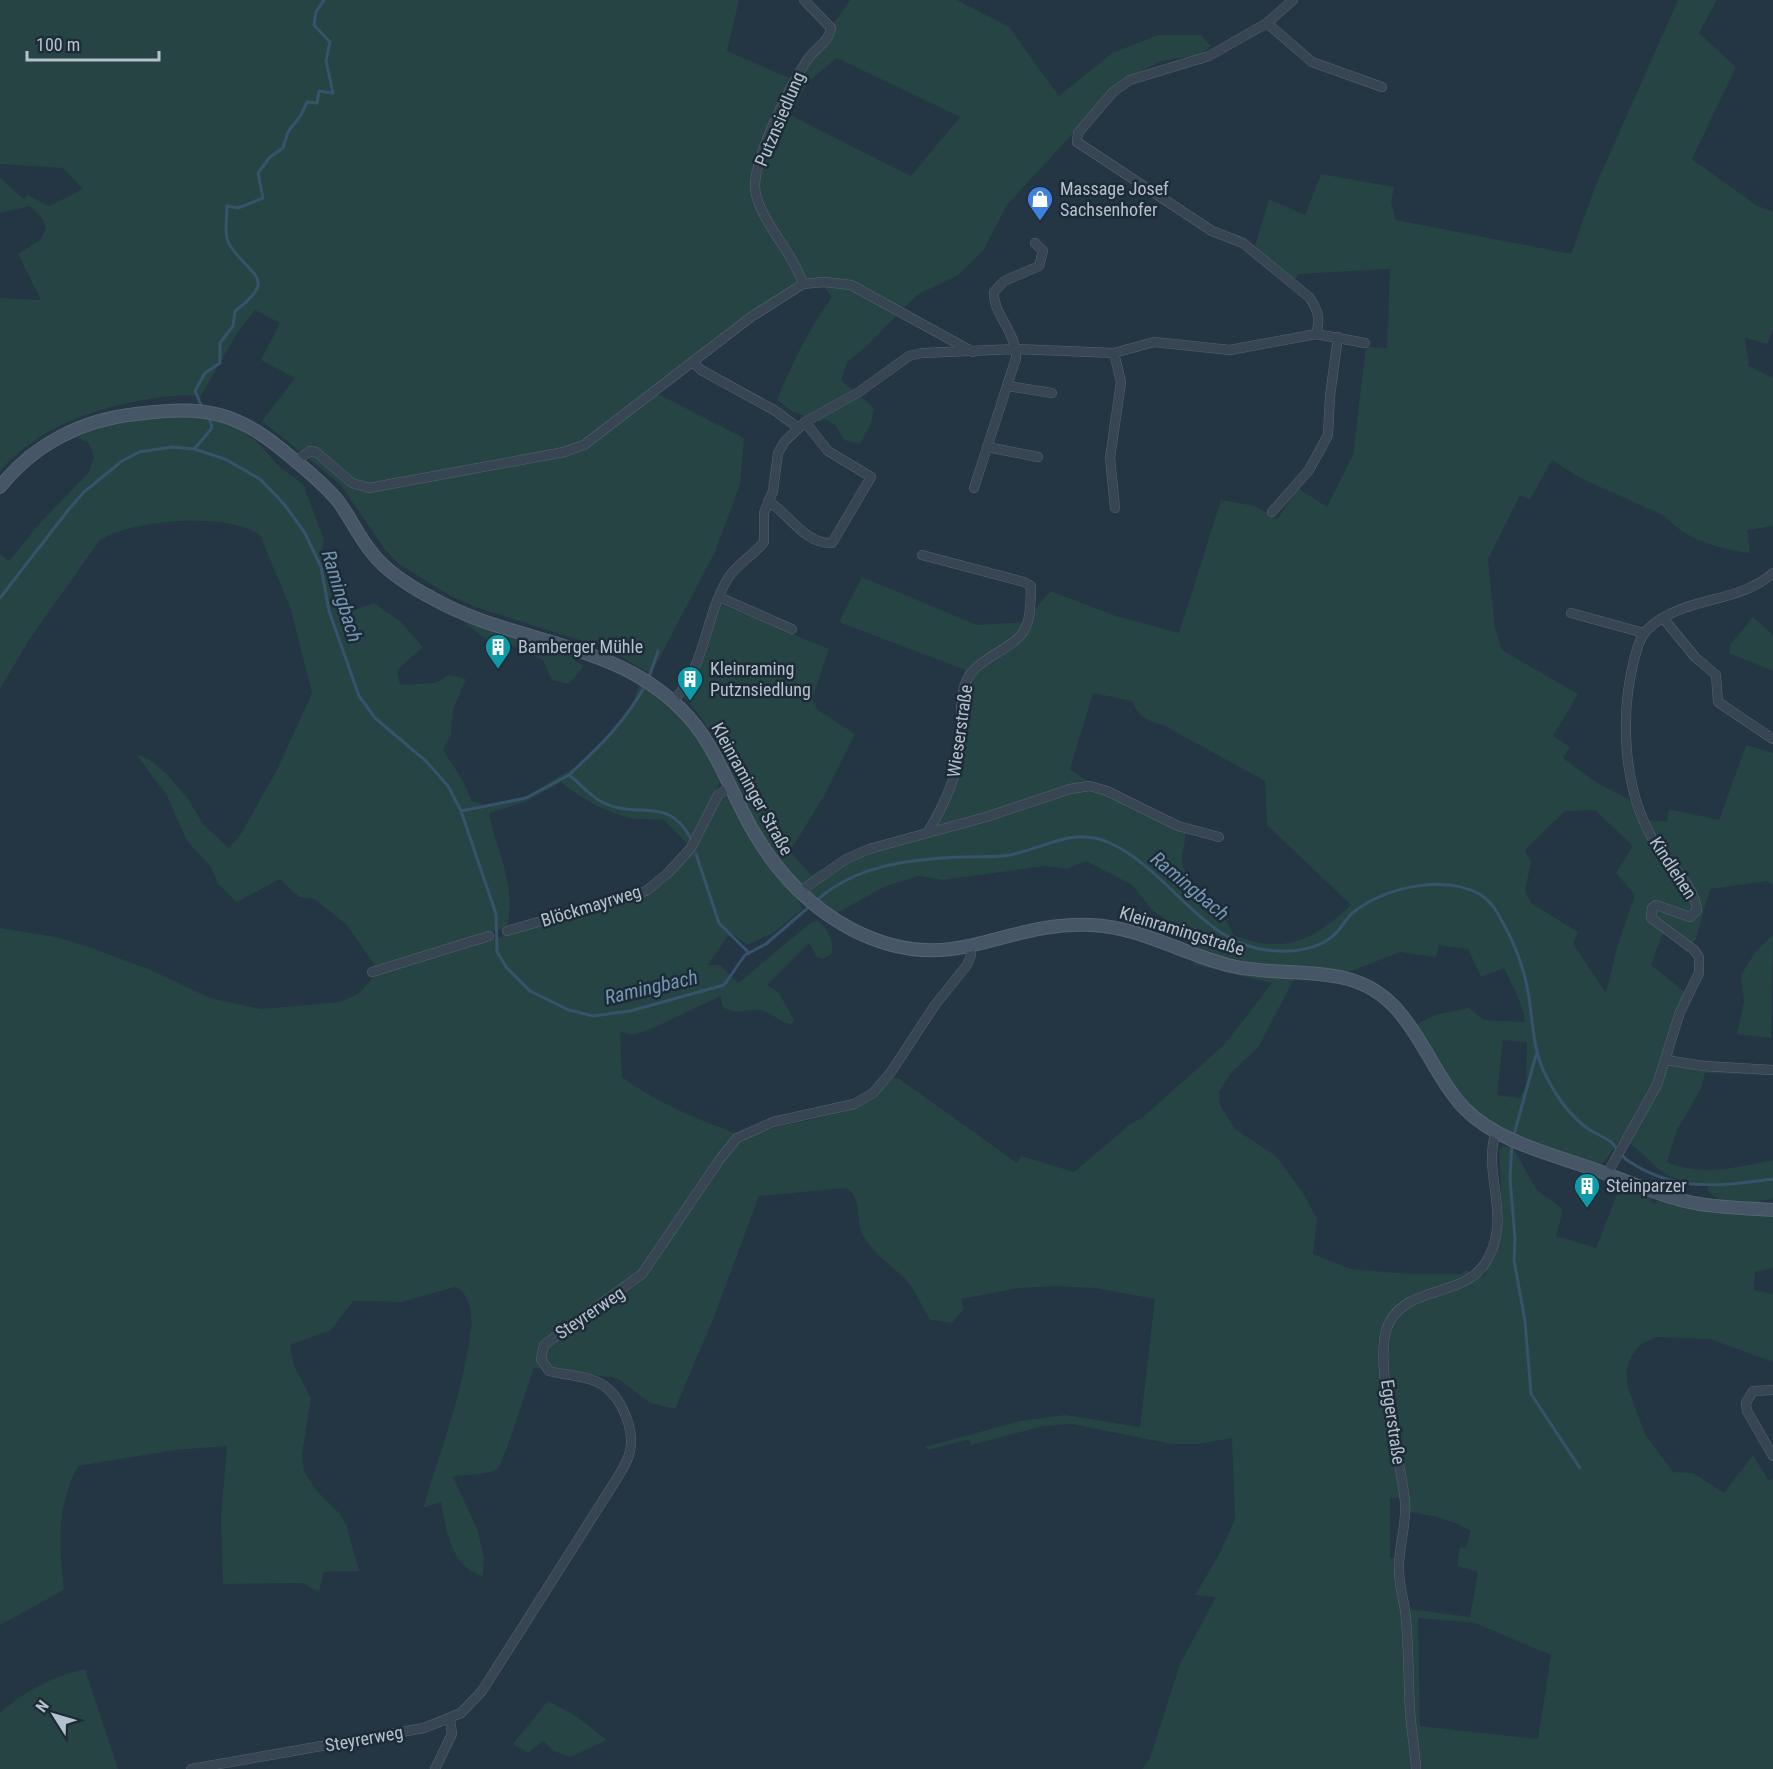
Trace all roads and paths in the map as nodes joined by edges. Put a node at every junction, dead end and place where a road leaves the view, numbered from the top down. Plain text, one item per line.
1 (804, 0) edge
2 (1293, 0) edge
3 (1267, 23) junction
4 (1382, 87) dead end
5 (1035, 243) dead end
6 (803, 284) junction
7 (1316, 334) junction
8 (1338, 337) junction
9 (1365, 343) dead end
10 (1016, 349) junction
11 (974, 353) junction
12 (1114, 353) junction
13 (693, 363) junction
14 (1008, 386) junction
15 (1052, 393) dead end
16 (801, 424) junction
17 (987, 447) junction
18 (1038, 457) dead end
19 (296, 461) junction
20 (0, 487) edge
21 (974, 488) dead end
22 (768, 501) junction
23 (1116, 508) dead end
24 (1272, 512) dead end
25 (922, 555) dead end
26 (1773, 573) edge
27 (719, 597) junction
28 (1570, 613) dead end
29 (1663, 618) junction
30 (792, 629) dead end
31 (1644, 633) junction
32 (673, 701) junction
33 (1773, 739) edge
34 (731, 786) junction
35 (928, 832) junction
36 (1219, 837) dead end
37 (801, 894) junction
38 (831, 917) joint
39 (507, 931) dead end
40 (489, 936) dead end
41 (970, 948) junction
42 (372, 972) dead end
43 (1666, 1060) junction
44 (1773, 1070) edge
45 (1499, 1133) junction
46 (1607, 1174) junction
47 (1773, 1210) edge
48 (1773, 1220) edge
49 (1773, 1390) edge
50 (1773, 1456) edge
51 (450, 1720) junction
52 (191, 1769) edge
53 (435, 1769) edge
54 (1416, 1769) edge

1 - 6 street, Putznsiedlung
2 - 3 street
3 - 4 street
3 - 7 street
5 - 10 street
6 - 11 street
6 - 13 street
7 - 8 street
7 - 12 street
8 - 9 street
8 - 24 street
10 - 11 street
10 - 12 street
10 - 14 street
11 - 16 street
12 - 23 street
13 - 16 street
13 - 19 street
14 - 15 street
14 - 17 street
16 - 22 street
16 - 22 street
17 - 18 street
17 - 21 street
19 - 20 main road, Kleinraminger Straße
19 - 32 main road, Kleinraminger Straße
22 - 27 street
25 - 35 street, Wieserstraße
26 - 29 street
27 - 30 street
27 - 32 street
28 - 31 street
29 - 31 street
29 - 33 street
31 - 43 street, Kindlehen
32 - 34 main road, Kleinraminger Straße
34 - 37 main road, Kleinraminger Straße
34 - 39 street, Blöckmayrweg
35 - 36 street
35 - 37 street
37 - 38 main road, Kleinraminger Straße
38 - 41 main road, Kleinramingstraße
40 - 42 street
41 - 45 main road, Kleinramingstraße
41 - 51 street, Steyrerweg
43 - 44 street
43 - 46 street, Kindlehen
45 - 46 main road, Kleinramingstraße
45 - 54 street, Eggerstraße
46 - 47 main road, Kleinramingstraße
47 - 48 street
49 - 50 street
51 - 52 street, Steyrerweg
51 - 53 street

